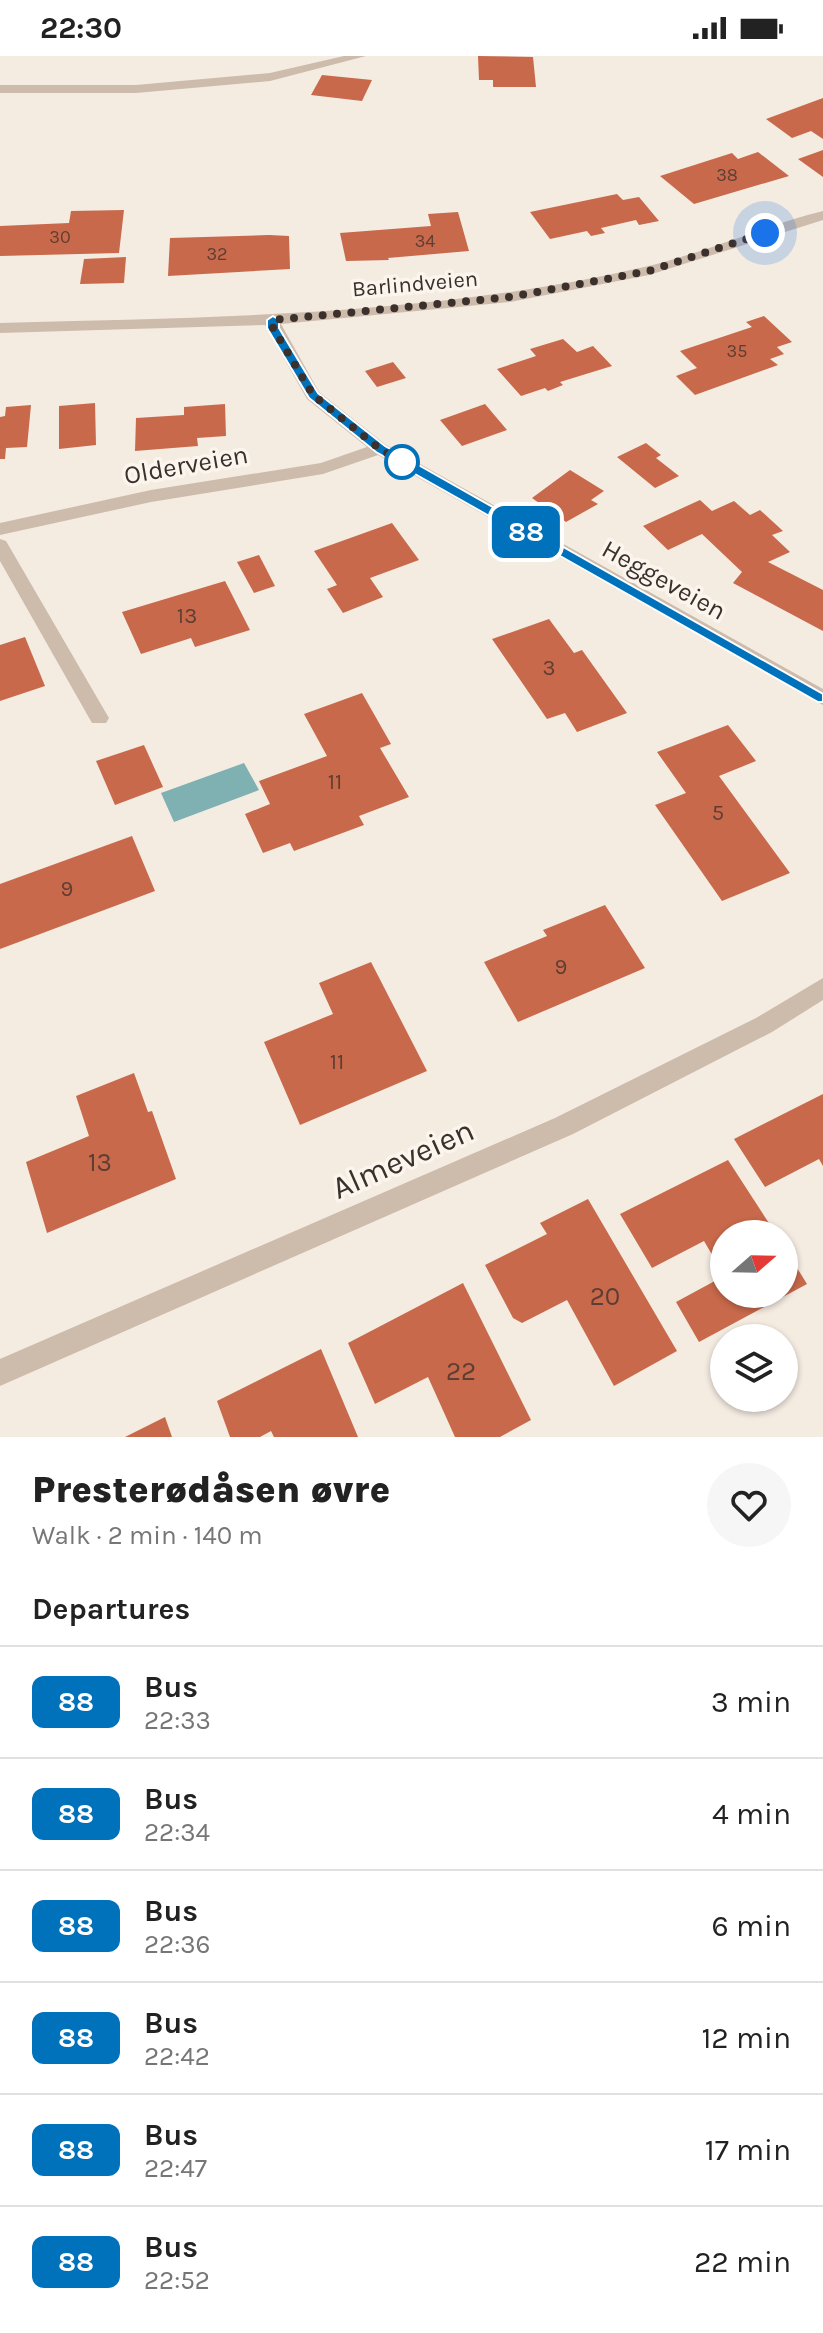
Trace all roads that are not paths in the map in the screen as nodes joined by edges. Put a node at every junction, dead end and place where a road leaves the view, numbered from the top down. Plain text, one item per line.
1 (360, 56) edge
2 (0, 89) edge
3 (823, 215) edge
4 (273, 320) junction
5 (0, 328) edge
6 (380, 449) junction
7 (0, 529) edge
8 (0, 545) edge
9 (823, 698) edge
10 (99, 718) dead end
11 (823, 988) edge
12 (0, 1373) edge

1 - 2 street
3 - 4 street, Barlindveien
4 - 5 street, Barlindveien
4 - 6 street, Heggeveien
6 - 7 street, Olderveien
6 - 9 street, Heggeveien
8 - 10 street
11 - 12 street, Almeveien

